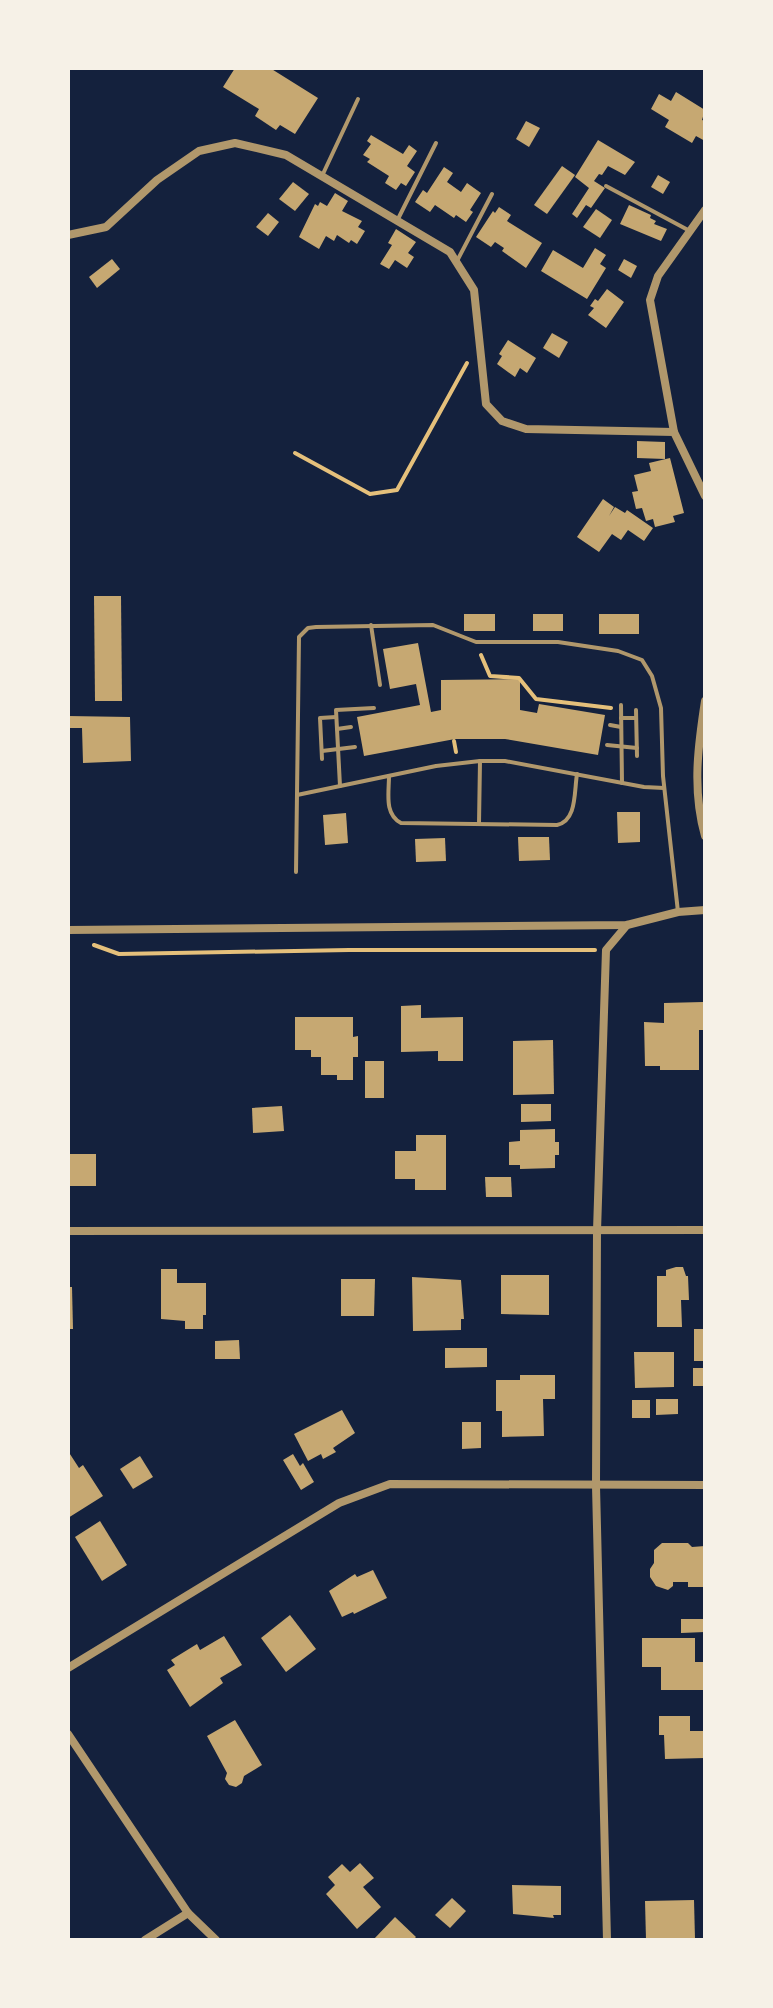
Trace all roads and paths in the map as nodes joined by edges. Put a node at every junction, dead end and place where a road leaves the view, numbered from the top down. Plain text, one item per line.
1 (358, 99) dead end
2 (436, 143) dead end
3 (322, 176) junction
4 (606, 186) dead end
5 (492, 194) dead end
6 (705, 210) edge
7 (397, 221) junction
8 (690, 231) junction
9 (68, 235) edge
10 (456, 263) junction
11 (480, 340) junction
12 (674, 432) junction
13 (295, 453) dead end
14 (705, 496) edge
15 (371, 625) junction
16 (476, 642) junction
17 (380, 685) dead end
18 (705, 701) edge
19 (621, 707) joint
20 (374, 708) dead end
21 (636, 710) dead end
22 (336, 717) junction
23 (621, 718) junction
24 (636, 718) junction
25 (610, 725) dead end
26 (351, 727) dead end
27 (621, 727) junction
28 (337, 729) junction
29 (607, 745) dead end
30 (355, 747) dead end
31 (622, 747) junction
32 (637, 748) junction
33 (338, 750) junction
34 (322, 751) junction
35 (637, 756) dead end
36 (322, 759) dead end
37 (480, 761) junction
38 (577, 774) junction
39 (389, 776) junction
40 (622, 783) junction
41 (340, 786) junction
42 (664, 788) junction
43 (297, 795) junction
44 (479, 824) junction
45 (705, 836) edge
46 (296, 872) dead end
47 (705, 910) edge
48 (678, 912) junction
49 (627, 925) junction
50 (68, 930) edge
51 (93, 945) dead end
52 (606, 950) junction
53 (705, 1230) edge
54 (68, 1231) edge
55 (597, 1231) junction
56 (705, 1485) edge
57 (596, 1486) junction
58 (68, 1668) edge
59 (68, 1734) edge
60 (188, 1913) junction
61 (145, 1940) edge
62 (216, 1940) edge
63 (607, 1940) edge

1 - 3 lane
2 - 7 lane
3 - 7 street
3 - 9 street
4 - 8 lane
5 - 10 lane
6 - 8 street
7 - 10 street
8 - 12 street
10 - 11 street
11 - 12 street
11 - 13 path
12 - 14 street
15 - 16 lane
15 - 17 lane
15 - 43 lane
16 - 19 path
16 - 42 lane
18 - 45 street
19 - 23 lane
20 - 22 lane
21 - 24 lane
22 - 28 lane
22 - 34 lane
23 - 24 lane
23 - 27 lane
24 - 32 lane
25 - 27 lane
26 - 28 lane
27 - 31 lane
28 - 33 lane
29 - 31 lane
30 - 33 lane
31 - 32 lane
31 - 40 lane
32 - 35 lane
33 - 34 lane
33 - 41 lane
34 - 36 lane
37 - 38 lane
37 - 39 lane
37 - 44 lane
38 - 40 lane
38 - 44 lane
39 - 41 lane
39 - 44 lane
40 - 42 lane
41 - 43 lane
42 - 48 lane
43 - 46 lane
47 - 48 street
48 - 49 street
49 - 50 street
49 - 52 street
51 - 52 path
52 - 55 street
53 - 55 street
54 - 55 street
55 - 57 street
56 - 57 street
57 - 58 street
57 - 63 street
59 - 60 street
60 - 61 street
60 - 62 street

